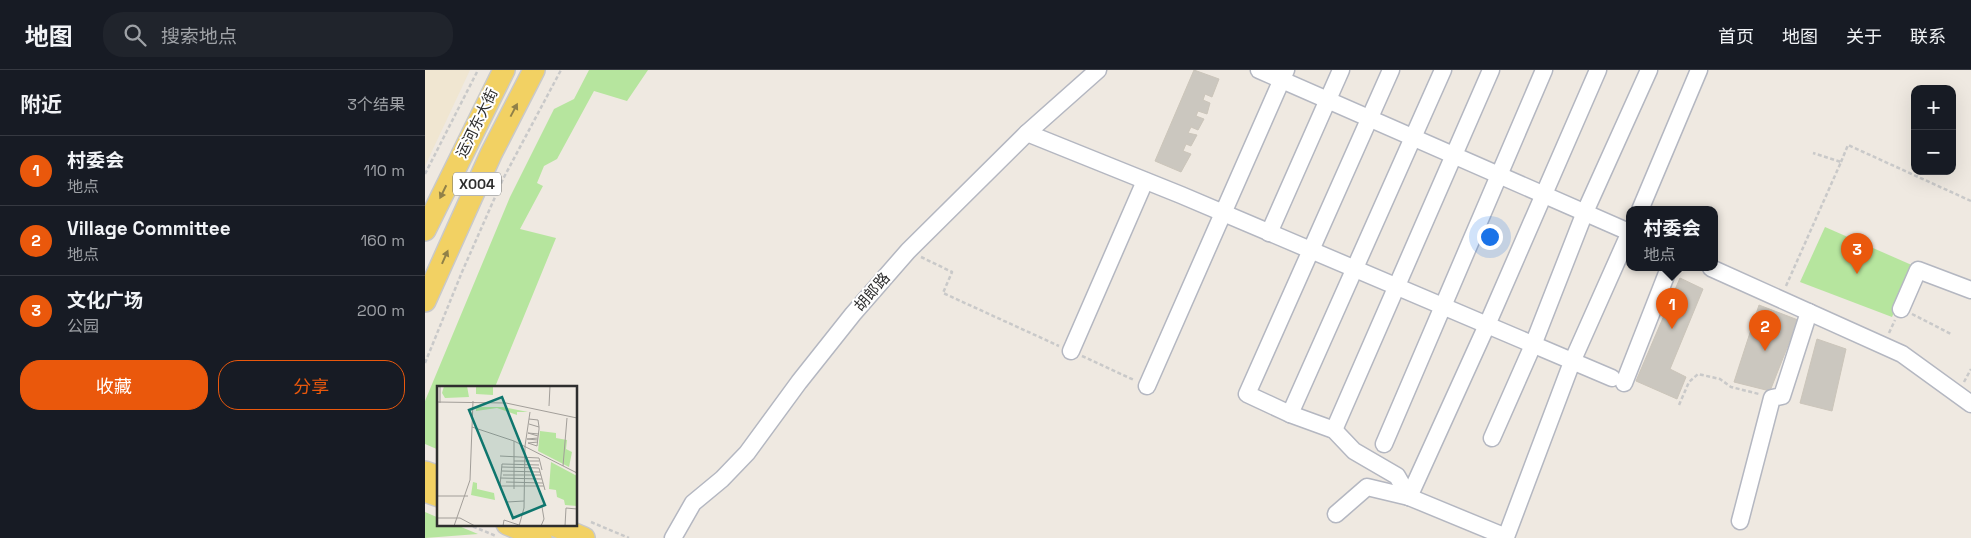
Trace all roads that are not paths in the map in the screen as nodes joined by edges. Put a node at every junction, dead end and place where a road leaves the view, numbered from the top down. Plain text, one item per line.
1 (504, 70) edge
2 (535, 70) edge
3 (1098, 70) edge
4 (1259, 70) edge
5 (1341, 70) edge
6 (1391, 70) edge
7 (1443, 70) edge
8 (1491, 70) edge
9 (1544, 70) edge
10 (1598, 70) edge
11 (1649, 70) edge
12 (1699, 70) edge
13 (1283, 75) edge
14 (1328, 100) junction
15 (1370, 118) junction
16 (1027, 133) junction
17 (1413, 137) junction
18 (1454, 155) junction
19 (1499, 175) junction
20 (1145, 181) junction
21 (1545, 194) junction
22 (1642, 206) edge
23 (1585, 212) junction
24 (1223, 213) junction
25 (425, 230) edge
26 (1626, 232) edge
27 (1269, 233) junction
28 (1626, 240) edge
29 (1311, 250) junction
30 (1354, 269) junction
31 (1668, 271) edge
32 (1718, 271) edge
33 (1397, 287) junction
34 (1971, 290) edge
35 (425, 301) edge
36 (1443, 306) junction
37 (1901, 308) road end
38 (1809, 312) junction
39 (1487, 325) junction
40 (1533, 345) junction
41 (1071, 351) road end
42 (1572, 362) junction
43 (1147, 386) road end
44 (1971, 404) edge
45 (1290, 414) junction
46 (1334, 430) junction
47 (1492, 438) dead end
48 (1384, 444) dead end
49 (425, 472) edge
50 (437, 476) edge
51 (425, 491) edge
52 (437, 495) edge
53 (1409, 496) junction
54 (1336, 514) dead end
55 (1740, 521) dead end
56 (512, 526) edge
57 (565, 526) edge
58 (586, 529) edge
59 (541, 538) edge
60 (673, 538) edge

1 -> 25 main road, 运河东大街 / X004
35 -> 2 main road, 运河东大街 / X004
3 - 16 street, 胡郎路
4 - 13 street
5 - 14 street
6 - 15 street
7 - 17 street
8 - 18 street
9 - 19 street
10 - 21 street
11 - 23 street
12 - 22 street
13 - 14 street
13 - 24 street
14 - 15 street
14 - 27 street
15 - 17 street
15 - 29 street
16 - 20 street
16 - 60 street, 胡郎路
17 - 18 street
17 - 30 street
18 - 19 street
18 - 33 street
19 - 21 street
19 - 36 street
20 - 24 street
20 - 41 street
21 - 23 street
21 - 39 street
23 - 26 street
23 - 40 street
24 - 27 street
24 - 43 street
27 - 29 street
28 - 42 street
29 - 30 street
29 - 45 street
30 - 33 street
30 - 45 street
31 - 42 street
32 - 38 street
33 - 36 street
33 - 46 street
34 - 37 street
36 - 39 street
36 - 48 street
38 - 44 street
38 - 55 street
39 - 40 street
39 - 53 street
40 - 42 street
40 - 47 street
42 - 53 street
45 - 46 street
46 - 53 street
49 - 50 main road
51 - 52 main road
53 - 54 street
56 - 59 main road
57 - 58 main road

